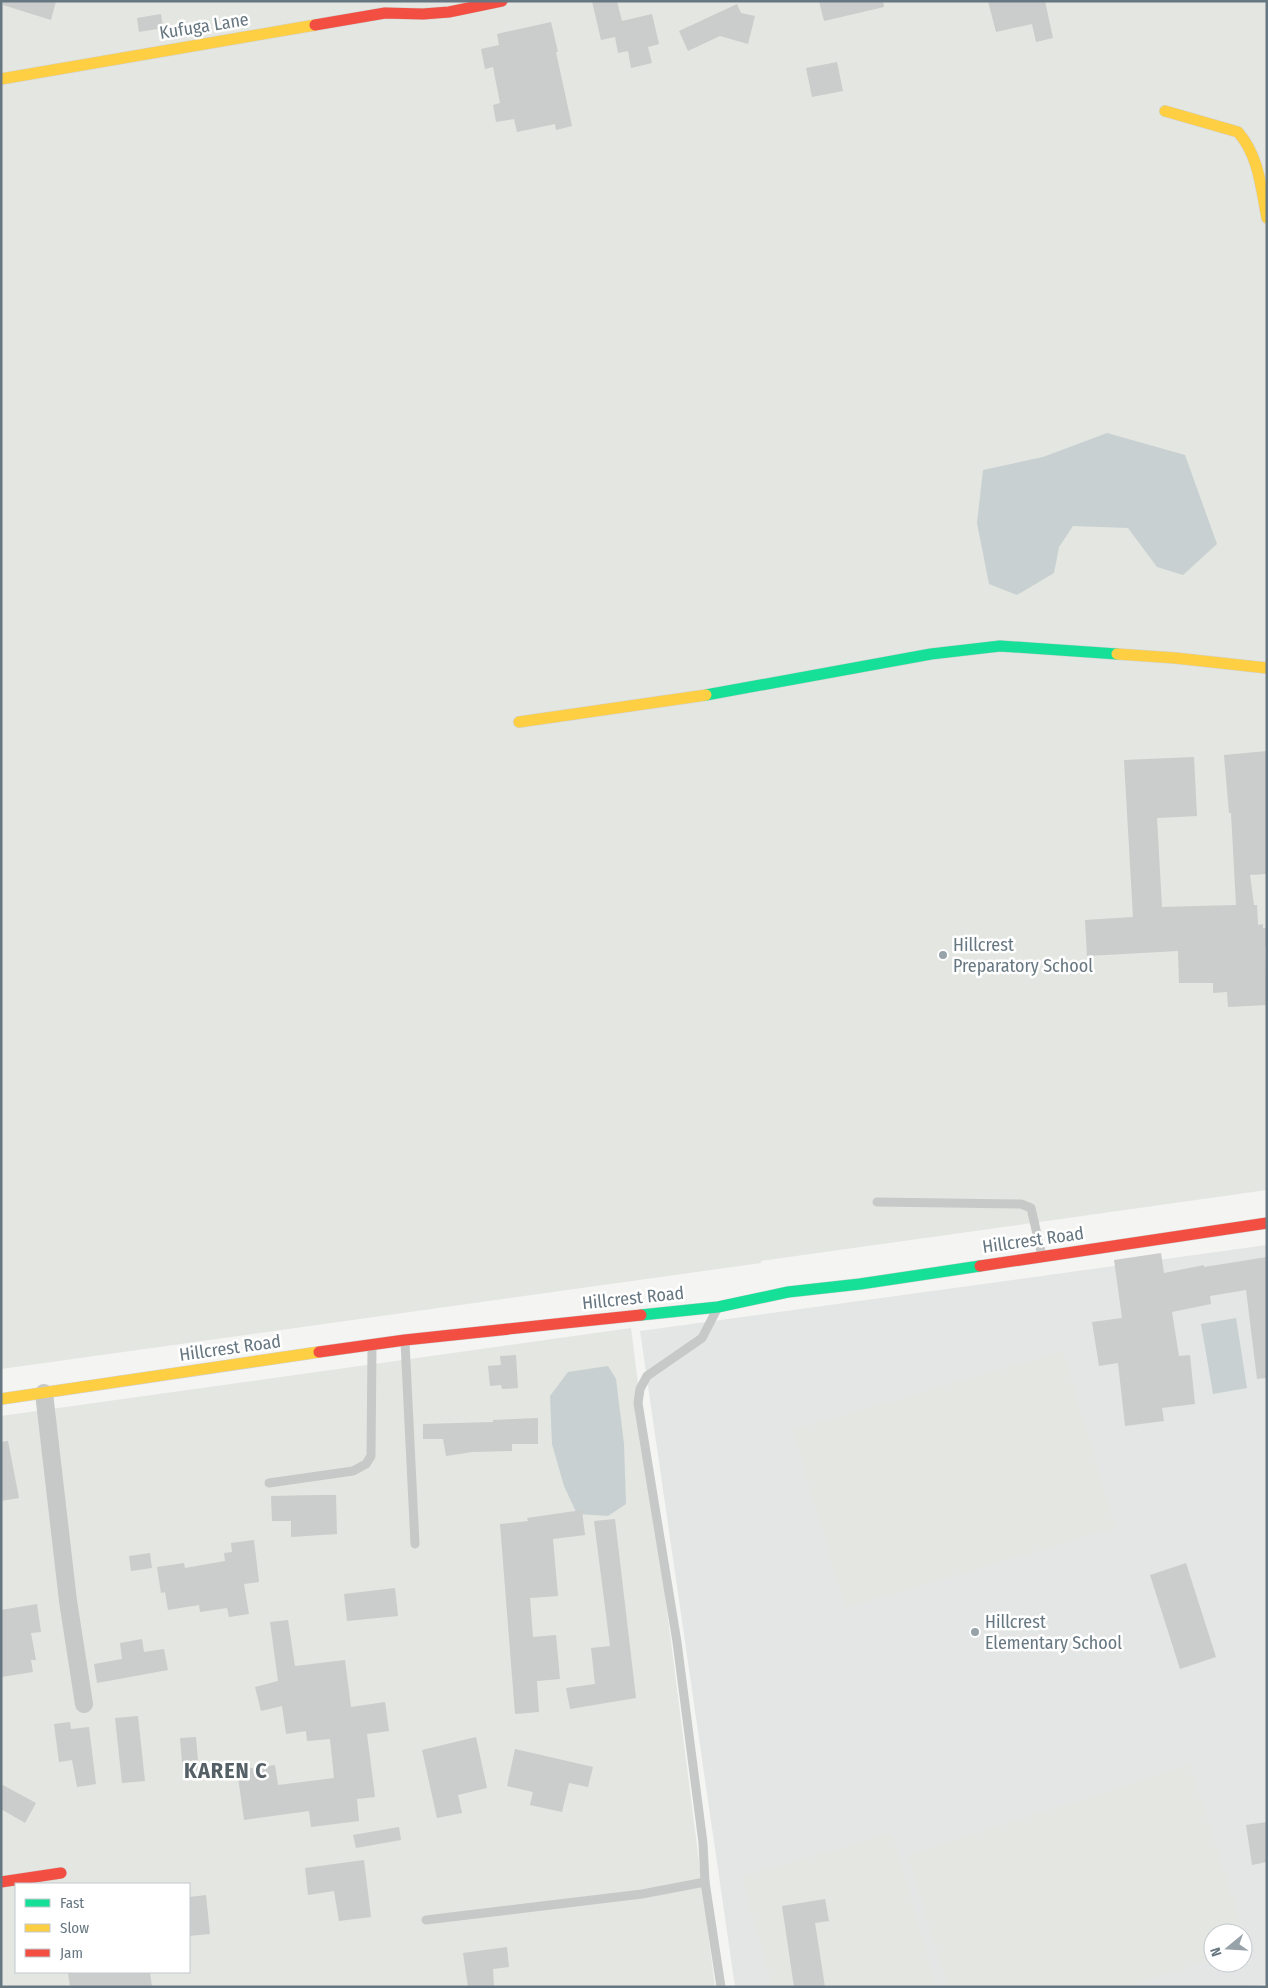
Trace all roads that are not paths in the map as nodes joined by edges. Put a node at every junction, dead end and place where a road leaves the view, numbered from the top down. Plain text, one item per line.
1 (502, 1) edge
2 (406, 7) edge
3 (1, 79) edge
4 (1165, 110) dead end
5 (1267, 218) edge
6 (1267, 668) edge
7 (519, 722) dead end
8 (877, 1202) dead end
9 (1267, 1223) edge
10 (1042, 1256) junction
11 (718, 1307) junction
12 (405, 1340) junction
13 (372, 1345) junction
14 (44, 1393) junction
15 (1, 1399) edge
16 (269, 1483) dead end
17 (415, 1544) dead end
18 (84, 1704) dead end
19 (61, 1873) dead end
20 (1, 1882) edge
21 (705, 1882) junction
22 (426, 1920) dead end
23 (721, 1987) edge

1 - 2 street, Kufuga Lane
2 - 3 street, Kufuga Lane
4 - 5 street
6 - 7 street
8 - 10 lane
9 - 10 street, Hillcrest Road
10 - 11 street, Hillcrest Road
11 - 12 street, Hillcrest Road
11 - 21 lane
12 - 13 street, Hillcrest Road
12 - 17 lane
13 - 14 street, Hillcrest Road
13 - 16 lane
14 - 15 street, Hillcrest Road
14 - 18 street
19 - 20 street
21 - 22 lane
21 - 23 lane

